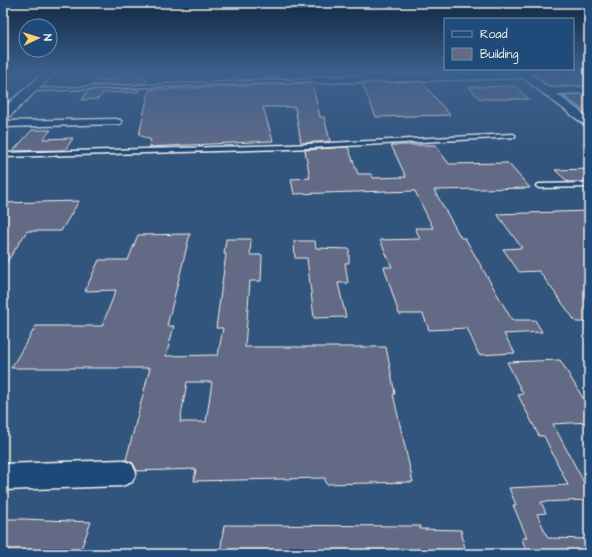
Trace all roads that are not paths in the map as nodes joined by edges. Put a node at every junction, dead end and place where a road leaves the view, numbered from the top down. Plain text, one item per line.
1 (21, 99) edge
2 (558, 99) edge
3 (3, 115) edge
4 (116, 122) dead end
5 (589, 123) edge
6 (3, 124) edge
7 (513, 136) dead end
8 (3, 155) edge
9 (589, 185) edge
10 (539, 186) dead end
11 (122, 473) dead end
12 (3, 477) edge

1 - 3 highway
2 - 5 street
4 - 6 street
7 - 8 lane
9 - 10 lane
11 - 12 street

